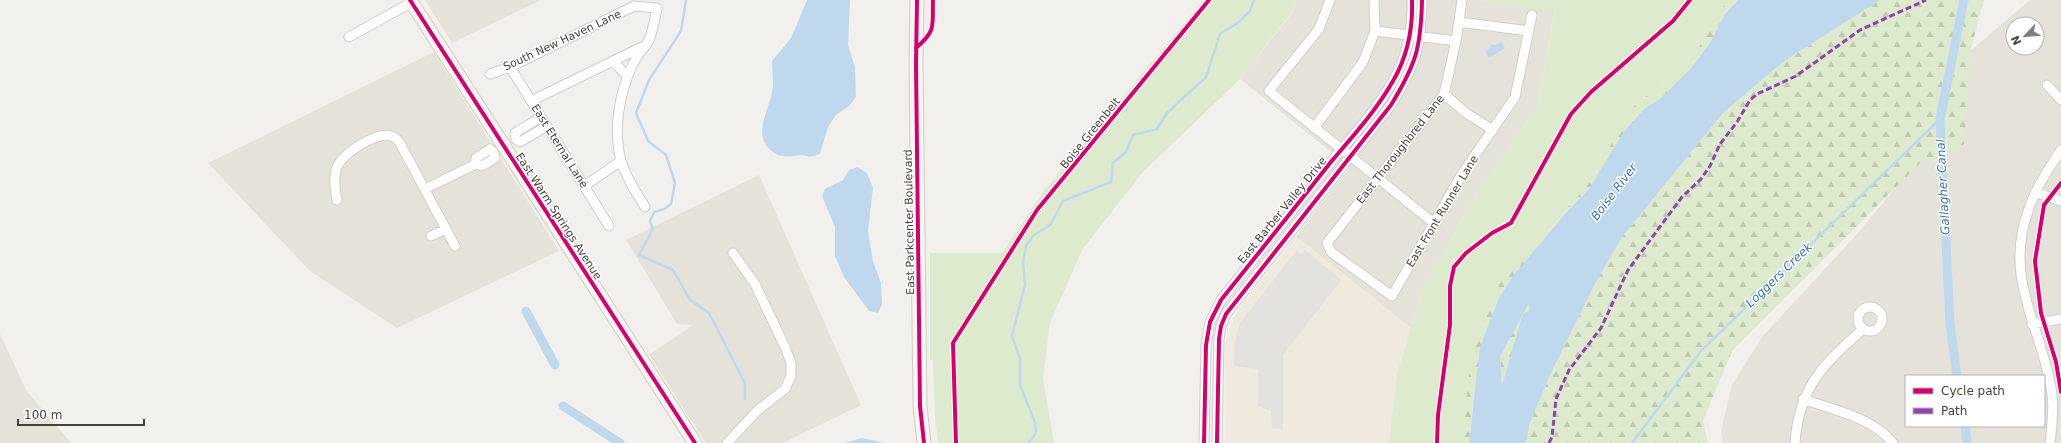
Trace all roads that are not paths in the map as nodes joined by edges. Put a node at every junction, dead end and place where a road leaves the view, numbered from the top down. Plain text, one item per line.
1 (917, 0) edge
2 (1330, 0) edge
3 (1374, 0) edge
4 (1412, 0) edge
5 (1422, 0) edge
6 (1462, 0) edge
7 (413, 1) edge
8 (1532, 15) dead end
9 (1459, 22) junction
10 (1375, 31) junction
11 (1529, 31) junction
12 (1410, 35) junction
13 (1421, 36) junction
14 (349, 37) dead end
15 (1456, 41) junction
16 (646, 45) junction
17 (613, 61) junction
18 (510, 67) junction
19 (490, 74) dead end
20 (627, 76) junction
21 (2047, 85) dead end
22 (1444, 94) junction
23 (2061, 100) edge
24 (531, 101) junction
25 (541, 117) junction
26 (547, 126) junction
27 (1314, 128) junction
28 (1493, 130) junction
29 (516, 139) junction
30 (499, 150) junction
31 (1341, 150) junction
32 (2061, 150) edge
33 (1350, 157) junction
34 (621, 162) junction
35 (1377, 178) junction
36 (584, 186) junction
37 (425, 189) junction
38 (2035, 192) junction
39 (337, 200) dead end
40 (2061, 201) edge
41 (645, 207) dead end
42 (1435, 224) junction
43 (609, 226) dead end
44 (446, 229) junction
45 (431, 236) dead end
46 (455, 246) dead end
47 (733, 253) dead end
48 (1392, 296) joint
49 (2061, 320) edge
50 (2032, 324) junction
51 (1863, 329) dead end
52 (1803, 400) junction
53 (695, 443) edge
54 (727, 443) edge
55 (924, 443) edge
56 (1204, 443) edge
57 (1217, 443) edge
58 (1796, 443) edge
59 (1893, 443) edge
60 (2050, 443) edge

1 - 55 street, East Parkcenter Boulevard
2 - 27 street
3 - 10 street
4 - 12 street, East Barber Valley Drive
5 - 13 street, East Barber Valley Drive
6 - 9 street, East Thoroughbred Lane
7 - 14 street
7 - 30 street, East Warm Springs Avenue
8 - 11 street, East Front Runner Lane
9 - 11 street
9 - 15 street, East Thoroughbred Lane
10 - 12 street
10 - 27 street
11 - 28 street, East Front Runner Lane
12 - 13 street
12 - 31 street, East Barber Valley Drive
13 - 15 street
13 - 33 street, East Barber Valley Drive
15 - 22 street, East Thoroughbred Lane
16 - 17 street
16 - 18 street, South New Haven Lane
16 - 20 street
17 - 20 street
17 - 24 street
18 - 19 street, South New Haven Lane
18 - 24 street, East Eternal Lane
20 - 34 street
21 - 23 street
22 - 28 street
22 - 35 street, East Thoroughbred Lane
24 - 25 street, East Eternal Lane
25 - 26 street, East Eternal Lane
25 - 29 street
26 - 29 street
26 - 36 street, East Eternal Lane
27 - 31 street
28 - 42 street, East Front Runner Lane
29 - 30 street
30 - 37 street
30 - 53 street, East Warm Springs Avenue
31 - 33 street
31 - 56 street, East Barber Valley Drive
32 - 38 street
33 - 35 street
33 - 57 street, East Barber Valley Drive
34 - 36 street
34 - 41 street
35 - 42 street
35 - 48 street, East Thoroughbred Lane
36 - 43 street, East Eternal Lane
37 - 39 street
37 - 44 street
38 - 40 street
38 - 50 street
42 - 48 street, East Front Runner Lane
44 - 45 street
44 - 46 street
47 - 54 street
49 - 50 street
50 - 60 street
51 - 52 street
52 - 58 street
52 - 59 street

